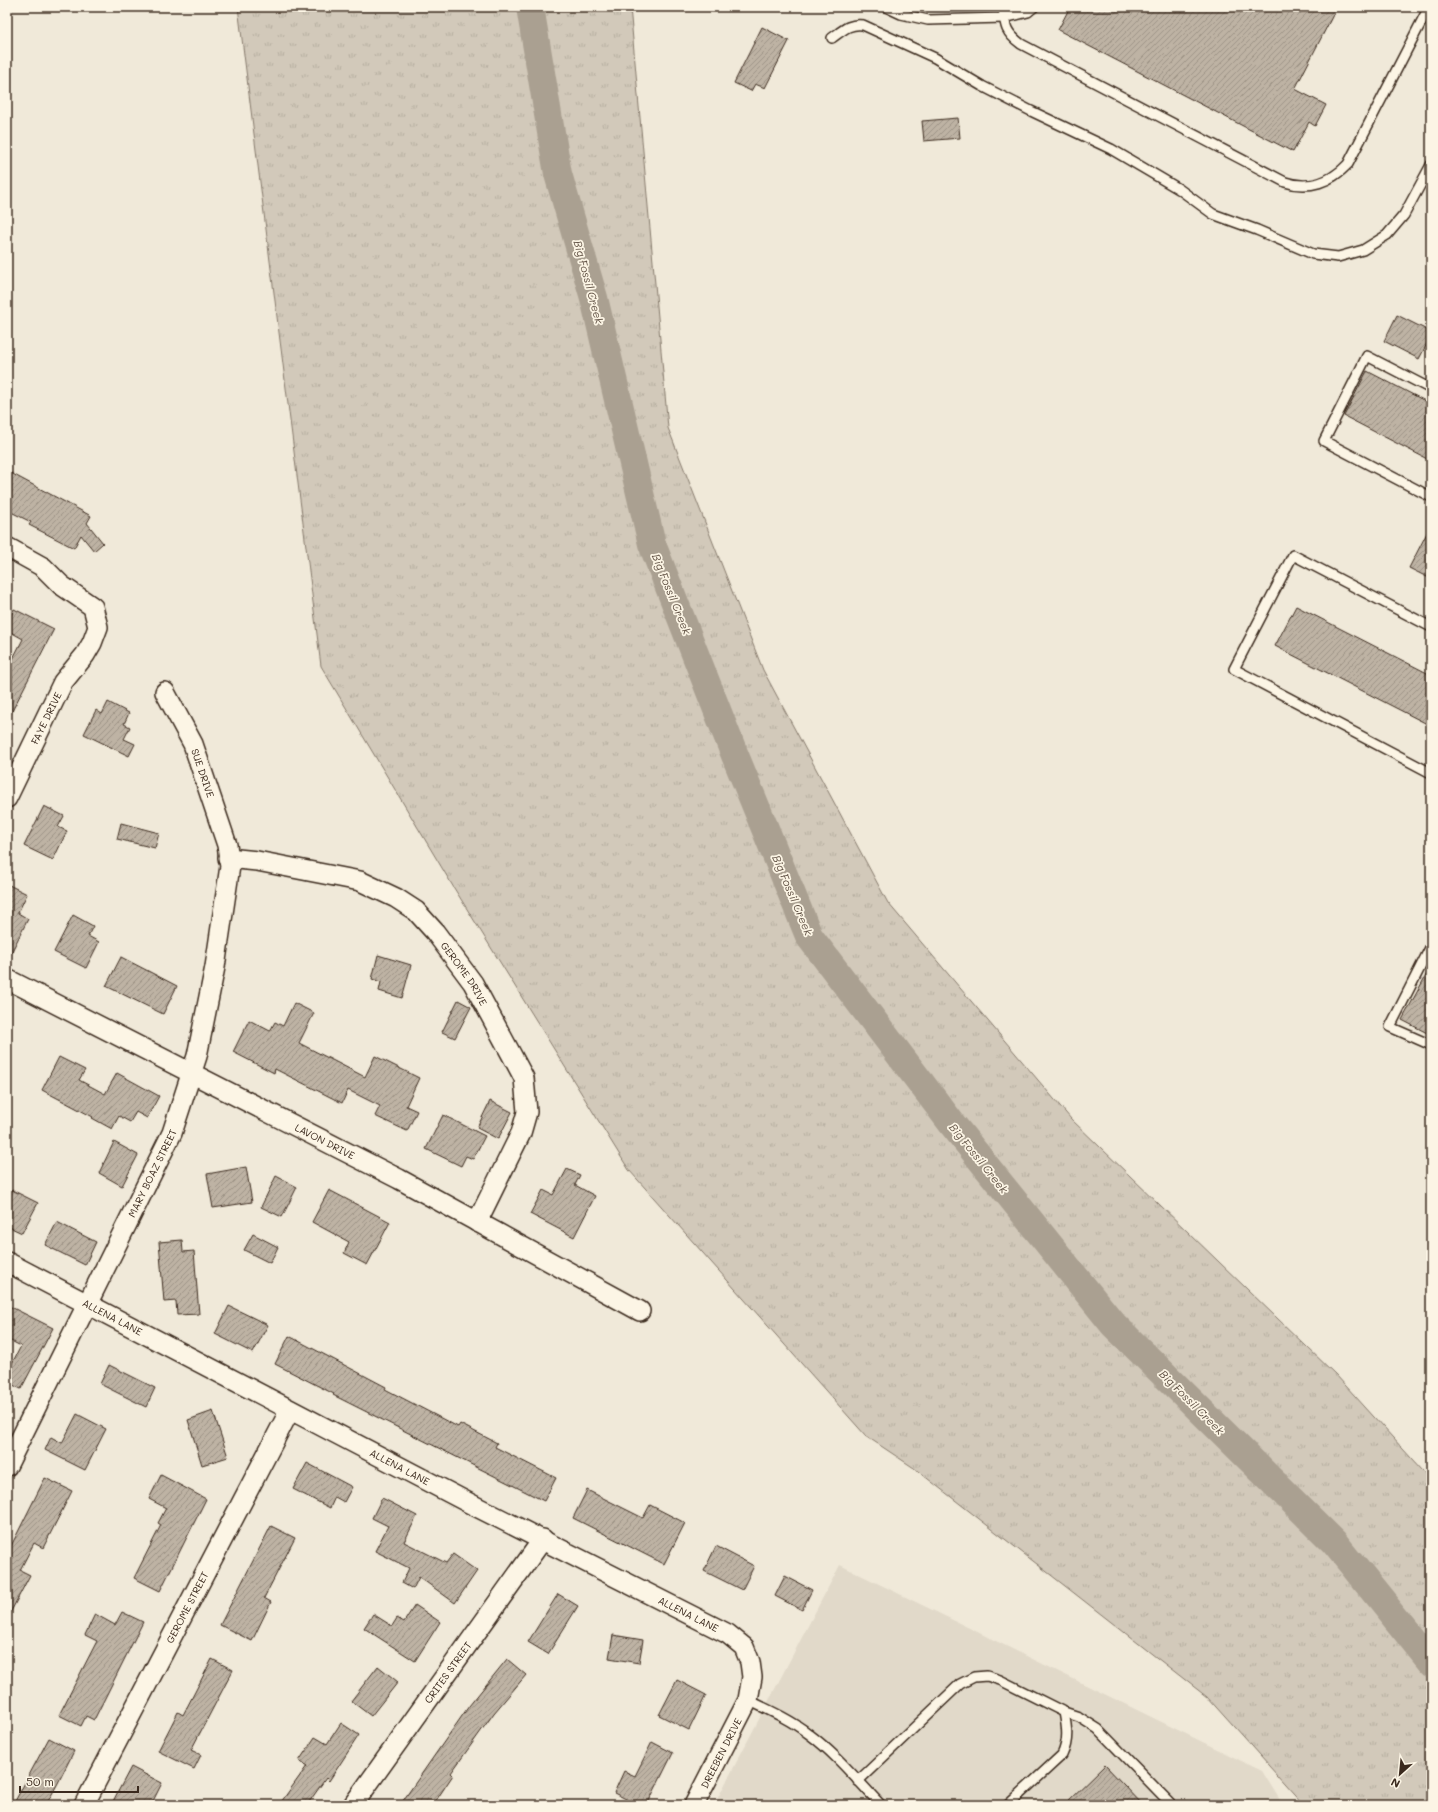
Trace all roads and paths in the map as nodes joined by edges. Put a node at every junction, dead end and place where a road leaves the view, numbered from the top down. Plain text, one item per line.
1 (886, 7) edge
2 (1003, 7) edge
3 (1034, 7) edge
4 (1429, 7) edge
5 (1004, 18) junction
6 (832, 38) dead end
7 (1431, 165) edge
8 (1431, 389) edge
9 (1431, 497) edge
10 (7, 547) edge
11 (1431, 628) edge
12 (165, 692) dead end
13 (1431, 773) edge
14 (7, 798) edge
15 (228, 858) junction
16 (1431, 946) edge
17 (7, 979) edge
18 (1431, 1045) edge
19 (192, 1073) junction
20 (477, 1222) junction
21 (7, 1262) edge
22 (87, 1304) junction
23 (640, 1311) dead end
24 (290, 1410) junction
25 (7, 1466) edge
26 (543, 1539) junction
27 (748, 1700) junction
28 (1064, 1712) junction
29 (858, 1781) junction
30 (84, 1805) edge
31 (353, 1805) edge
32 (694, 1805) edge
33 (881, 1805) edge
34 (1008, 1805) edge
35 (1172, 1805) edge

1 - 5 lane
2 - 5 lane
3 - 5 lane
4 - 5 lane
6 - 7 lane
8 - 9 lane
10 - 14 street, FAYE DRIVE
11 - 13 lane
12 - 15 street, SUE DRIVE
15 - 19 street, MARY BOAZ STREET
15 - 20 street, GEROME DRIVE
16 - 18 lane
17 - 19 street, LAVON DRIVE
19 - 20 street, LAVON DRIVE
19 - 22 street, MARY BOAZ STREET
20 - 23 street, LAVON DRIVE
21 - 22 street, ALLENA LANE
22 - 24 street, ALLENA LANE
22 - 25 street, MARY BOAZ STREET
24 - 26 street, ALLENA LANE
24 - 30 street, GEROME STREET
26 - 27 street, ALLENA LANE
26 - 31 street, CRITES STREET
27 - 29 lane
27 - 32 street, DREEBEN DRIVE
28 - 29 lane
28 - 34 lane
28 - 35 lane
29 - 33 lane

